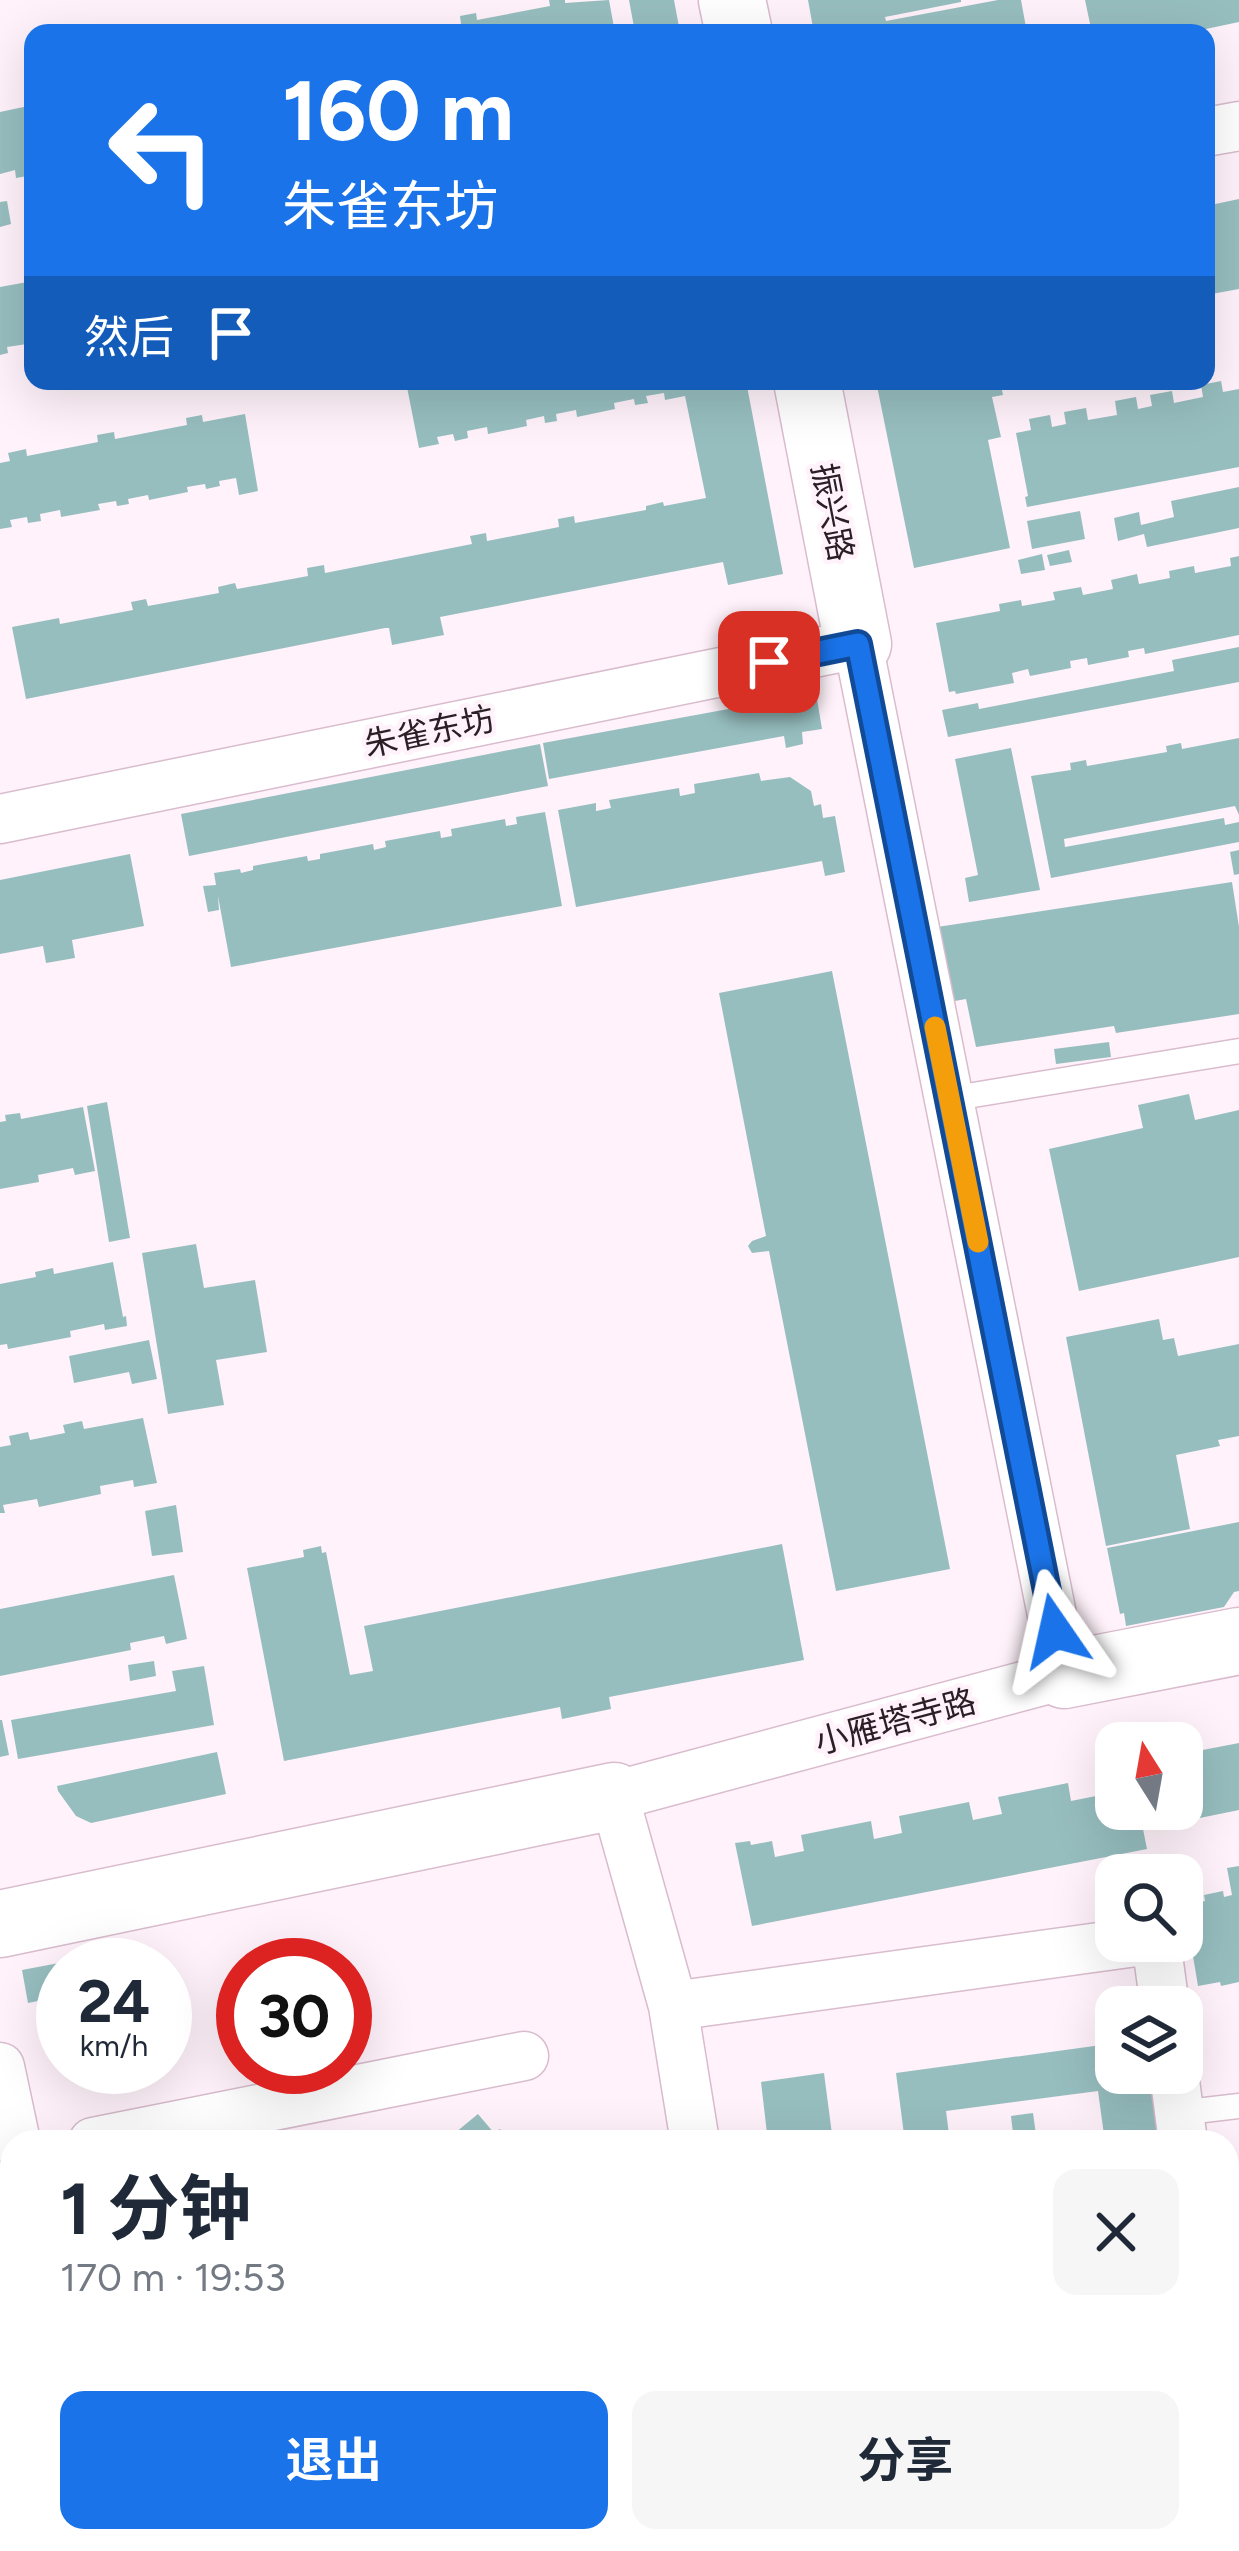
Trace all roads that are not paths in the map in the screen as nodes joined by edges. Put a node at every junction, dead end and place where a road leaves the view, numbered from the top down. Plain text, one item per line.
1 (809, 390) edge
2 (858, 644) junction
3 (2, 805) edge
4 (1239, 1051) edge
5 (949, 1099) junction
6 (1239, 1641) edge
7 (1064, 1675) junction
8 (614, 1796) junction
9 (0, 1924) edge
10 (1095, 1948) edge
11 (673, 2006) junction
12 (524, 2056) dead end
13 (0, 2067) edge
14 (1239, 2106) edge
15 (1178, 2109) edge
16 (13, 2130) edge
17 (152, 2130) edge
18 (693, 2130) edge

1 - 2 street, 振兴路
2 - 3 street, 朱雀东坊
2 - 5 street
4 - 5 lane
5 - 7 street
6 - 7 street
7 - 8 street, 小雁塔寺路
8 - 9 street, 小雁塔寺路
8 - 11 street
10 - 11 street
11 - 18 street
12 - 17 street
13 - 16 street
14 - 15 lane

